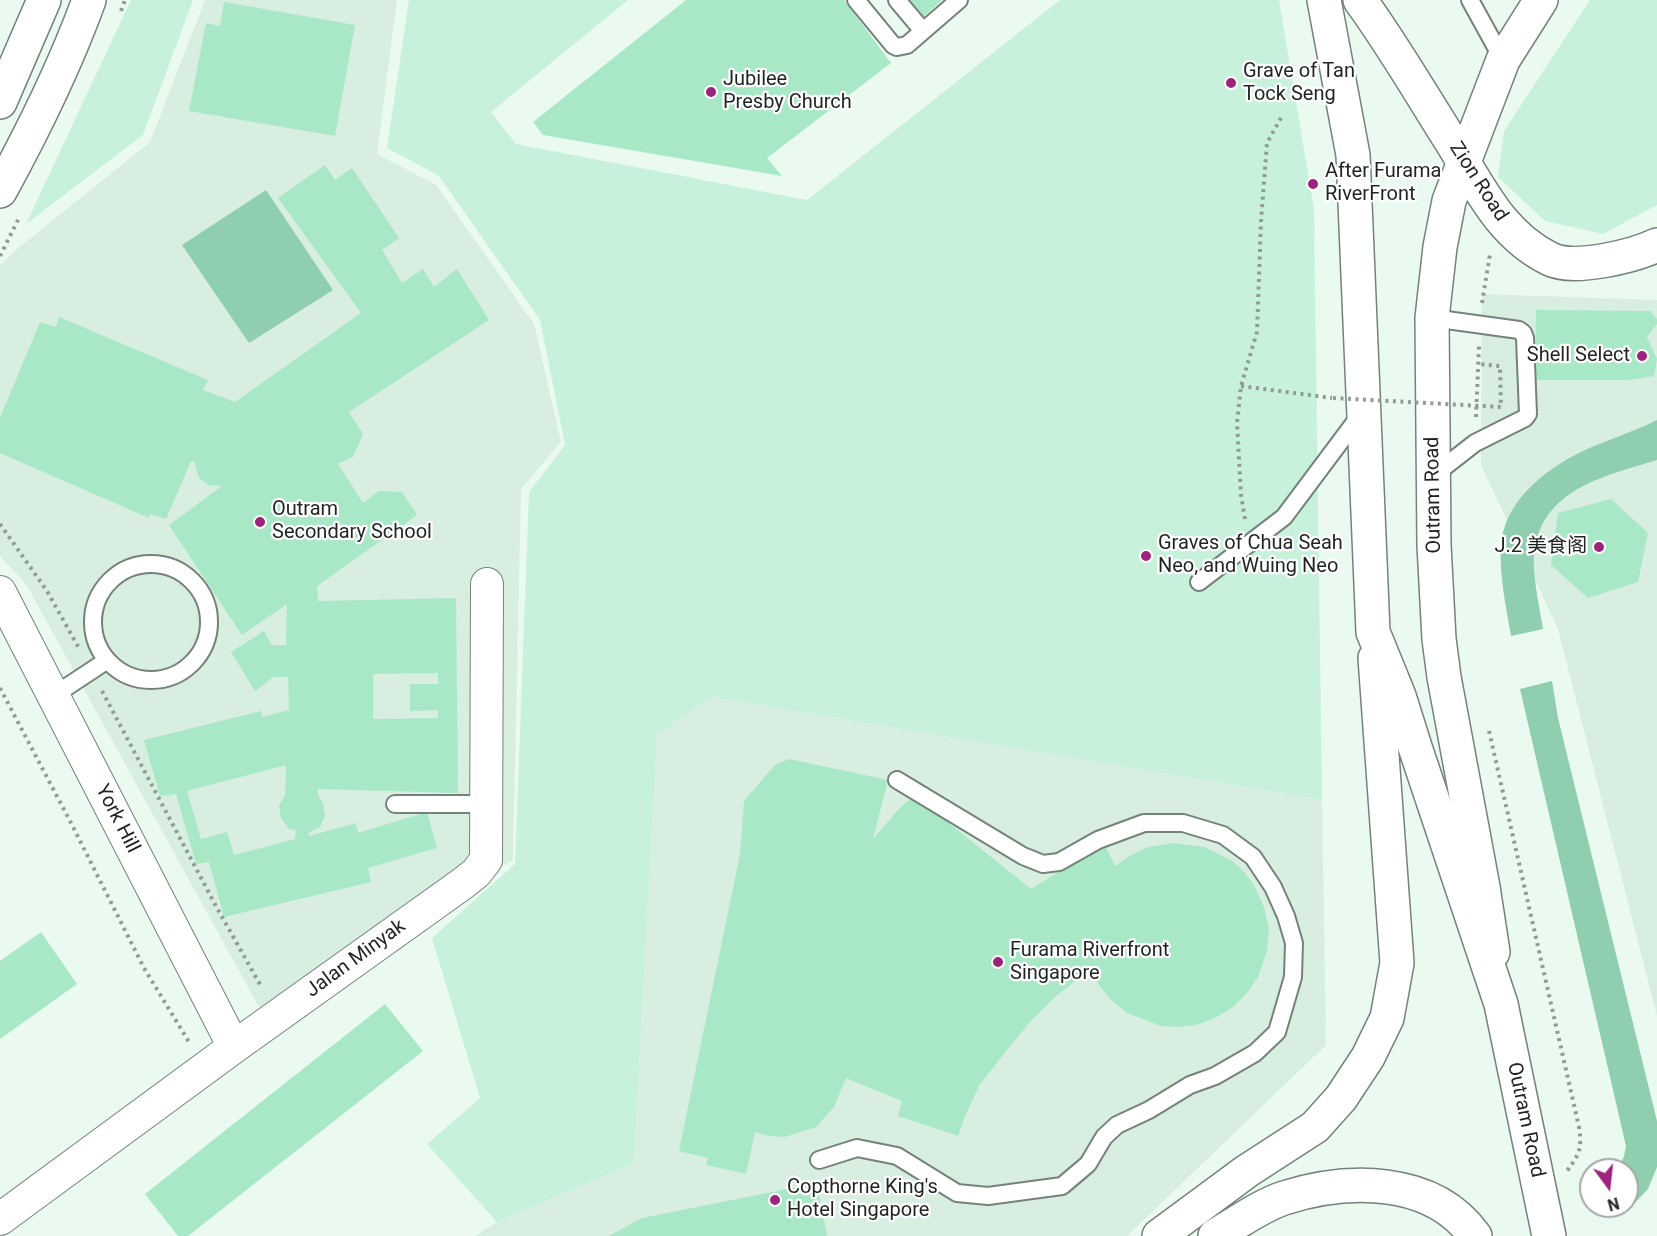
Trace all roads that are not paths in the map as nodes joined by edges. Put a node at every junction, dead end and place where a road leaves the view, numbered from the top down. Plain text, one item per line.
1 (44, 0) edge
2 (88, 0) edge
3 (856, 0) edge
4 (897, 0) edge
5 (959, 0) edge
6 (1324, 0) edge
7 (1360, 0) edge
8 (1470, 0) edge
9 (1541, 0) edge
10 (923, 31) junction
11 (1503, 60) junction
12 (0, 102) edge
13 (1464, 161) junction
14 (0, 191) edge
15 (1657, 245) edge
16 (1432, 318) junction
17 (1364, 409) junction
18 (1434, 475) junction
19 (1199, 582) dead end
20 (487, 584) dead end
21 (0, 592) edge
22 (1373, 632) junction
23 (106, 661) junction
24 (53, 696) junction
25 (897, 780) dead end
26 (395, 804) dead end
27 (487, 804) junction
28 (1501, 1004) junction
29 (234, 1047) junction
30 (819, 1160) dead end
31 (0, 1219) edge
32 (1159, 1236) edge
33 (1215, 1236) edge
34 (1475, 1236) edge
35 (1549, 1236) edge

1 - 12 main road
2 - 14 main road
3 - 10 lane
4 - 10 lane
5 - 10 lane
6 - 17 main road, Outram Road
7 - 13 main road, Zion Road
8 - 11 lane
9 - 11 main road, Outram Road
11 - 13 main road, Outram Road
13 - 15 main road, Zion Road
13 - 16 main road, Outram Road
16 - 18 main road, Outram Road
16 - 18 lane
17 - 19 lane
17 - 22 main road, Outram Road
18 - 28 main road, Outram Road
20 - 27 street, Jalan Minyak
21 - 24 street, York Hill
22 - 28 main road, Outram Road
22 - 32 main road
23 - 23 lane
23 - 24 lane
24 - 29 street, York Hill
25 - 30 lane
26 - 27 lane
27 - 29 street, Jalan Minyak
28 - 35 main road, Outram Road
29 - 31 street, Jalan Minyak
33 - 34 main road

